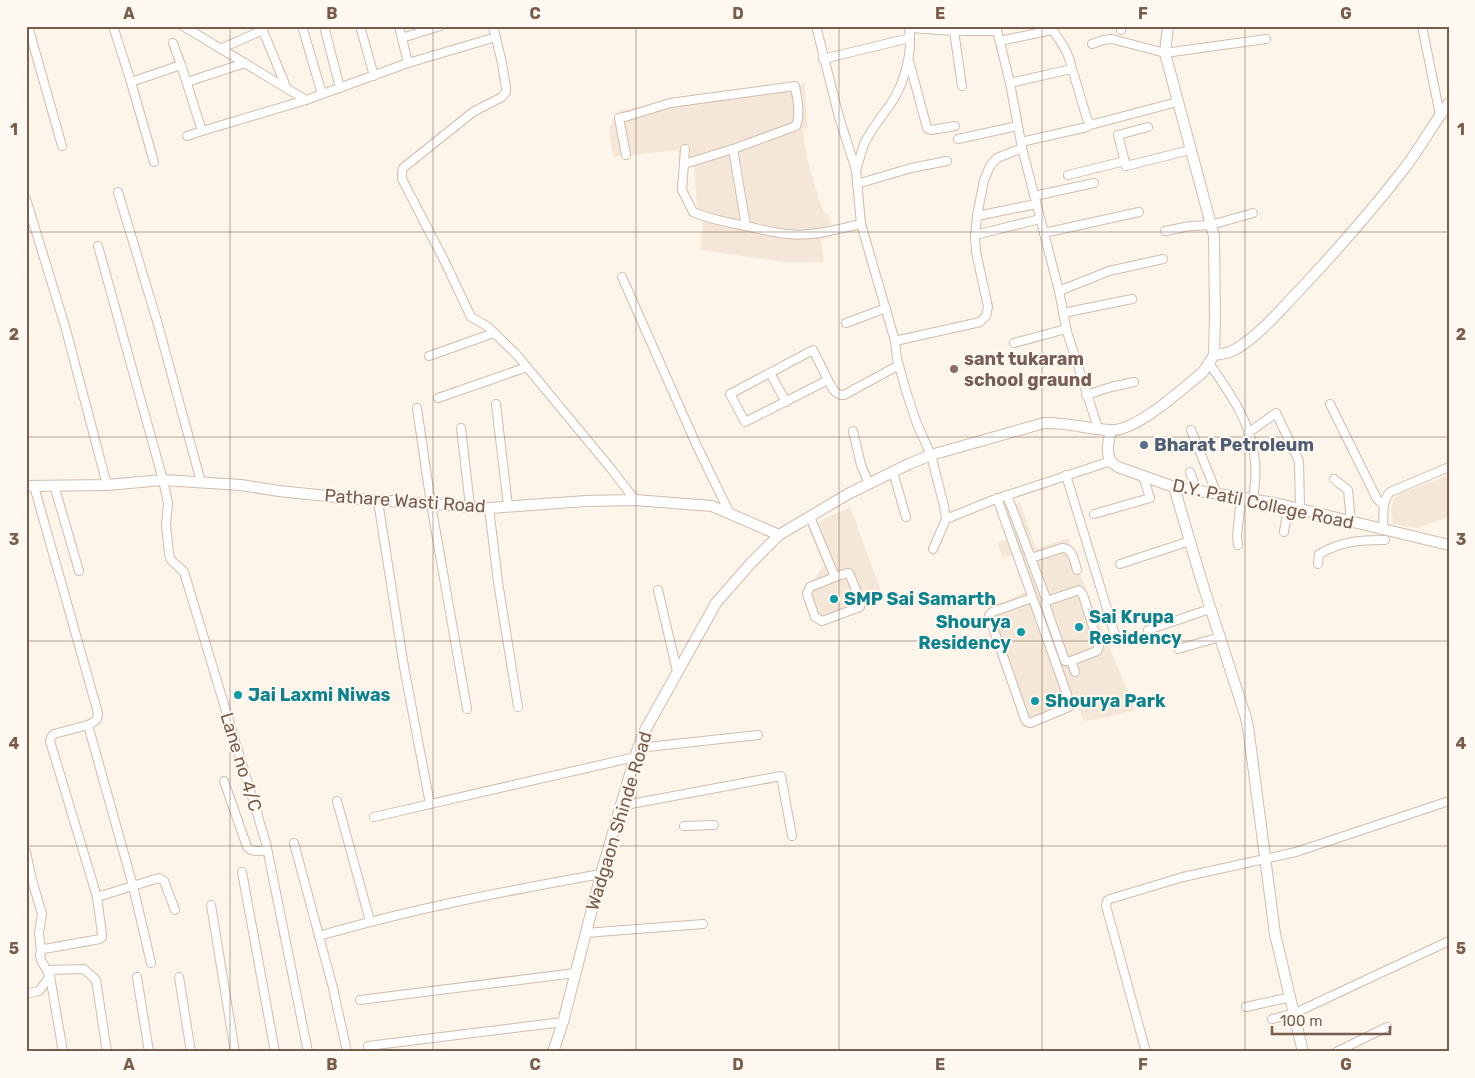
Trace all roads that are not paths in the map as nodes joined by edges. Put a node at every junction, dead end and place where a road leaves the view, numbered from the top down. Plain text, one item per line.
1 (28, 26) edge
2 (113, 26) edge
3 (182, 26) edge
4 (302, 26) edge
5 (324, 26) edge
6 (360, 26) edge
7 (399, 26) edge
8 (440, 26) edge
9 (494, 26) edge
10 (816, 26) edge
11 (1168, 26) edge
12 (1422, 26) edge
13 (910, 27) edge
14 (262, 28) edge
15 (996, 28) edge
16 (1051, 28) edge
17 (954, 31) junction
18 (496, 37) junction
19 (402, 38) junction
20 (910, 38) junction
21 (1266, 39) dead end
22 (1000, 41) junction
23 (173, 43) dead end
24 (1092, 44) dead end
25 (220, 48) junction
26 (1164, 53) junction
27 (824, 59) junction
28 (909, 61) junction
29 (245, 63) junction
30 (408, 63) junction
31 (181, 65) junction
32 (1072, 70) junction
33 (374, 76) junction
34 (131, 82) junction
35 (187, 82) junction
36 (1010, 83) junction
37 (962, 86) dead end
38 (340, 88) junction
39 (287, 89) junction
40 (322, 94) junction
41 (306, 100) junction
42 (1177, 102) junction
43 (1449, 103) edge
44 (1440, 115) junction
45 (1092, 124) junction
46 (955, 126) dead end
47 (1018, 126) junction
48 (1148, 127) dead end
49 (202, 131) junction
50 (187, 136) dead end
51 (958, 139) dead end
52 (1021, 145) junction
53 (62, 146) dead end
54 (684, 149) dead end
55 (733, 149) junction
56 (1190, 150) junction
57 (626, 155) dead end
58 (947, 161) dead end
59 (1125, 161) junction
60 (154, 162) dead end
61 (684, 164) junction
62 (856, 170) junction
63 (1068, 175) dead end
64 (1094, 183) dead end
65 (857, 184) junction
66 (118, 192) dead end
67 (1034, 196) junction
68 (26, 199) edge
69 (1036, 204) junction
70 (1139, 212) dead end
71 (1253, 213) dead end
72 (977, 216) junction
73 (1040, 219) junction
74 (861, 224) junction
75 (1210, 225) junction
76 (746, 226) junction
77 (1165, 231) dead end
78 (1044, 233) junction
79 (975, 235) junction
80 (98, 246) dead end
81 (1163, 259) dead end
82 (622, 277) dead end
83 (1059, 291) junction
84 (1132, 299) dead end
85 (886, 308) junction
86 (1063, 313) junction
87 (846, 323) dead end
88 (1066, 329) junction
89 (494, 333) junction
90 (895, 341) junction
91 (1014, 343) dead end
92 (429, 356) dead end
93 (1211, 359) junction
94 (899, 365) junction
95 (527, 367) junction
96 (770, 373) junction
97 (828, 380) junction
98 (1134, 382) dead end
99 (1086, 395) junction
100 (438, 398) dead end
101 (786, 402) junction
102 (496, 404) dead end
103 (1330, 404) dead end
104 (417, 408) dead end
105 (461, 428) dead end
106 (1098, 428) junction
107 (1191, 430) dead end
108 (853, 431) dead end
109 (1111, 431) junction
110 (1248, 432) junction
111 (931, 455) junction
112 (1111, 461) junction
113 (1449, 467) edge
114 (893, 472) junction
115 (1190, 472) dead end
116 (1066, 475) junction
117 (1143, 476) junction
118 (1334, 479) dead end
119 (163, 480) junction
120 (201, 482) junction
121 (868, 484) junction
122 (107, 485) junction
123 (30, 486) edge
124 (54, 486) junction
125 (1174, 487) junction
126 (1197, 491) junction
127 (1217, 494) junction
128 (1007, 495) junction
129 (997, 498) junction
130 (1241, 498) junction
131 (635, 500) junction
132 (1253, 500) junction
133 (378, 501) junction
134 (1384, 503) junction
135 (431, 504) junction
136 (470, 506) junction
137 (508, 506) junction
138 (1288, 506) junction
139 (489, 508) junction
140 (1300, 509) junction
141 (730, 514) junction
142 (1094, 514) dead end
143 (810, 517) junction
144 (906, 517) dead end
145 (946, 519) junction
146 (1351, 522) junction
147 (1284, 532) dead end
148 (779, 535) junction
149 (1384, 535) junction
150 (1190, 541) junction
151 (1238, 545) dead end
152 (1449, 545) edge
153 (934, 549) dead end
154 (1031, 558) junction
155 (1120, 564) dead end
156 (1318, 564) dead end
157 (1077, 570) dead end
158 (79, 571) dead end
159 (836, 577) junction
160 (658, 590) dead end
161 (1032, 598) junction
162 (1047, 601) junction
163 (1210, 609) junction
164 (1148, 630) dead end
165 (1115, 635) dead end
166 (1220, 637) junction
167 (1178, 649) dead end
168 (1071, 661) junction
169 (677, 671) junction
170 (1075, 672) dead end
171 (518, 707) dead end
172 (467, 709) dead end
173 (88, 725) junction
174 (758, 735) dead end
175 (636, 752) junction
176 (224, 781) dead end
177 (337, 800) dead end
178 (1449, 801) edge
179 (430, 804) junction
180 (620, 806) junction
181 (374, 817) dead end
182 (684, 826) dead end
183 (714, 826) dead end
184 (792, 836) dead end
185 (294, 843) dead end
186 (267, 850) junction
187 (26, 852) edge
188 (1264, 860) junction
189 (242, 872) dead end
190 (600, 874) junction
191 (133, 886) junction
192 (97, 897) junction
193 (211, 905) dead end
194 (175, 910) dead end
195 (370, 920) junction
196 (703, 924) dead end
197 (585, 933) junction
198 (319, 936) junction
199 (1449, 941) edge
200 (41, 952) junction
201 (151, 963) dead end
202 (49, 973) junction
203 (575, 973) junction
204 (137, 977) dead end
205 (179, 977) dead end
206 (26, 994) edge
207 (1291, 997) junction
208 (360, 1000) dead end
209 (1246, 1007) dead end
210 (1295, 1013) junction
211 (1272, 1019) dead end
212 (563, 1022) junction
213 (1387, 1027) dead end
214 (368, 1046) dead end
215 (63, 1052) edge
216 (107, 1052) edge
217 (149, 1052) edge
218 (192, 1052) edge
219 (235, 1052) edge
220 (275, 1052) edge
221 (308, 1052) edge
222 (347, 1052) edge
223 (553, 1052) edge
224 (1146, 1052) edge
225 (1303, 1052) edge
226 (1336, 1052) edge

1 - 53 street
2 - 34 street
3 - 25 street
4 - 40 street
5 - 38 street
6 - 33 street
7 - 19 street
8 - 19 street
9 - 18 street
10 - 27 street
11 - 26 street
12 - 44 street
13 - 17 street
13 - 20 street
14 - 25 street
14 - 39 street
15 - 17 street
15 - 22 street
16 - 22 street
16 - 32 street
17 - 37 street
18 - 30 street
18 - 89 street
19 - 30 street
20 - 27 street
20 - 28 street
21 - 26 street
22 - 36 street
23 - 31 street
24 - 26 street
25 - 29 street
26 - 42 street
27 - 62 street
28 - 46 street
28 - 62 street
29 - 35 street
29 - 39 street
30 - 33 street
31 - 34 street
31 - 35 street
32 - 36 street
32 - 45 street
33 - 38 street
34 - 60 street
35 - 49 street
36 - 47 street
38 - 40 street
39 - 41 street
40 - 41 street
41 - 49 street
42 - 45 street
42 - 56 street
43 - 44 street
44 - 93 street
45 - 52 street
47 - 51 street
47 - 52 street
48 - 59 street
49 - 50 street
52 - 67 street
52 - 72 street
54 - 61 street
55 - 57 street
55 - 61 street
55 - 76 street
56 - 59 street
56 - 75 street
58 - 65 street
59 - 63 street
61 - 76 street
62 - 65 street
64 - 67 street
65 - 74 street
66 - 120 street
67 - 69 street
68 - 122 street
69 - 72 street
69 - 73 street
70 - 78 street
71 - 75 street
72 - 79 street
73 - 78 street
73 - 79 street
74 - 76 street
74 - 85 street
75 - 77 street
75 - 93 street
78 - 83 street
79 - 90 street
80 - 119 street, Lane no 4/C
81 - 83 street
82 - 141 street
83 - 86 street
84 - 86 street
85 - 87 street
85 - 90 street
86 - 88 street
88 - 91 street
88 - 99 street
89 - 92 street
89 - 95 street
90 - 94 street
93 - 109 street
93 - 110 street
94 - 97 street
94 - 111 street
95 - 100 street
95 - 131 street
96 - 97 street
96 - 101 street
96 - 101 street
97 - 101 street
98 - 99 street
99 - 106 street
102 - 137 street
103 - 134 street
104 - 135 street
105 - 136 street
106 - 109 street, Wadgaon Shinde Road
106 - 111 street, Wadgaon Shinde Road
107 - 127 street
108 - 121 street
109 - 112 street
110 - 132 street
110 - 140 street
111 - 114 street, Wadgaon Shinde Road
111 - 145 street
112 - 116 street
112 - 117 street, D.Y. Patil College Road
113 - 134 street
114 - 121 street, Wadgaon Shinde Road
114 - 144 street
115 - 126 street
116 - 128 street
116 - 165 street
117 - 125 street, D.Y. Patil College Road
117 - 142 street
118 - 146 street
119 - 120 street, Pathare Wasti Road
119 - 122 street, Pathare Wasti Road
119 - 186 street, Lane no 4/C
120 - 133 street, Pathare Wasti Road
121 - 143 street, Wadgaon Shinde Road
122 - 124 street, Pathare Wasti Road
123 - 124 street, Pathare Wasti Road
123 - 173 street
124 - 158 street
125 - 126 street, D.Y. Patil College Road
125 - 150 street
126 - 127 street, D.Y. Patil College Road
127 - 130 street, D.Y. Patil College Road
128 - 129 street
128 - 154 street
129 - 145 street
129 - 161 street
130 - 132 street, D.Y. Patil College Road
130 - 151 street
131 - 137 street, Pathare Wasti Road
131 - 141 street, Pathare Wasti Road
132 - 138 street, D.Y. Patil College Road
133 - 135 street, Pathare Wasti Road
133 - 179 street
134 - 149 street
135 - 136 street, Pathare Wasti Road
135 - 172 street
136 - 139 street, Pathare Wasti Road
137 - 139 street, Pathare Wasti Road
138 - 140 street, D.Y. Patil College Road
138 - 147 street
139 - 171 street
140 - 146 street, D.Y. Patil College Road
141 - 148 street, Pathare Wasti Road
143 - 148 street, Wadgaon Shinde Road
143 - 159 street
145 - 153 street
146 - 149 street, D.Y. Patil College Road
148 - 169 street, Wadgaon Shinde Road
149 - 152 street, D.Y. Patil College Road
149 - 156 street
150 - 155 street
150 - 163 street
154 - 157 street
154 - 162 street
159 - 159 street
160 - 169 street
161 - 161 street
162 - 168 street
162 - 168 street
163 - 164 street
163 - 166 street
166 - 167 street
166 - 188 street
168 - 170 street
169 - 175 street, Wadgaon Shinde Road
173 - 191 street
173 - 192 street
174 - 175 street
175 - 179 street
175 - 180 street, Wadgaon Shinde Road
176 - 186 street
177 - 195 street
178 - 188 street
179 - 181 street
180 - 184 street
180 - 190 street, Wadgaon Shinde Road
182 - 183 street
185 - 198 street
186 - 221 street, Lane no 4/C
187 - 200 street
188 - 207 street
188 - 224 street
189 - 220 street
190 - 195 street
190 - 197 street, Wadgaon Shinde Road
191 - 192 street
191 - 194 street
191 - 201 street
192 - 200 street
193 - 219 street
195 - 198 street
196 - 197 street
197 - 203 street, Wadgaon Shinde Road
198 - 222 street
199 - 210 street
200 - 202 street
202 - 206 street
202 - 215 street
202 - 216 street
203 - 208 street
203 - 212 street, Wadgaon Shinde Road
204 - 217 street
205 - 218 street
207 - 209 street
207 - 210 street
210 - 211 street
210 - 225 street
212 - 214 street
212 - 223 street, Wadgaon Shinde Road
213 - 226 street

